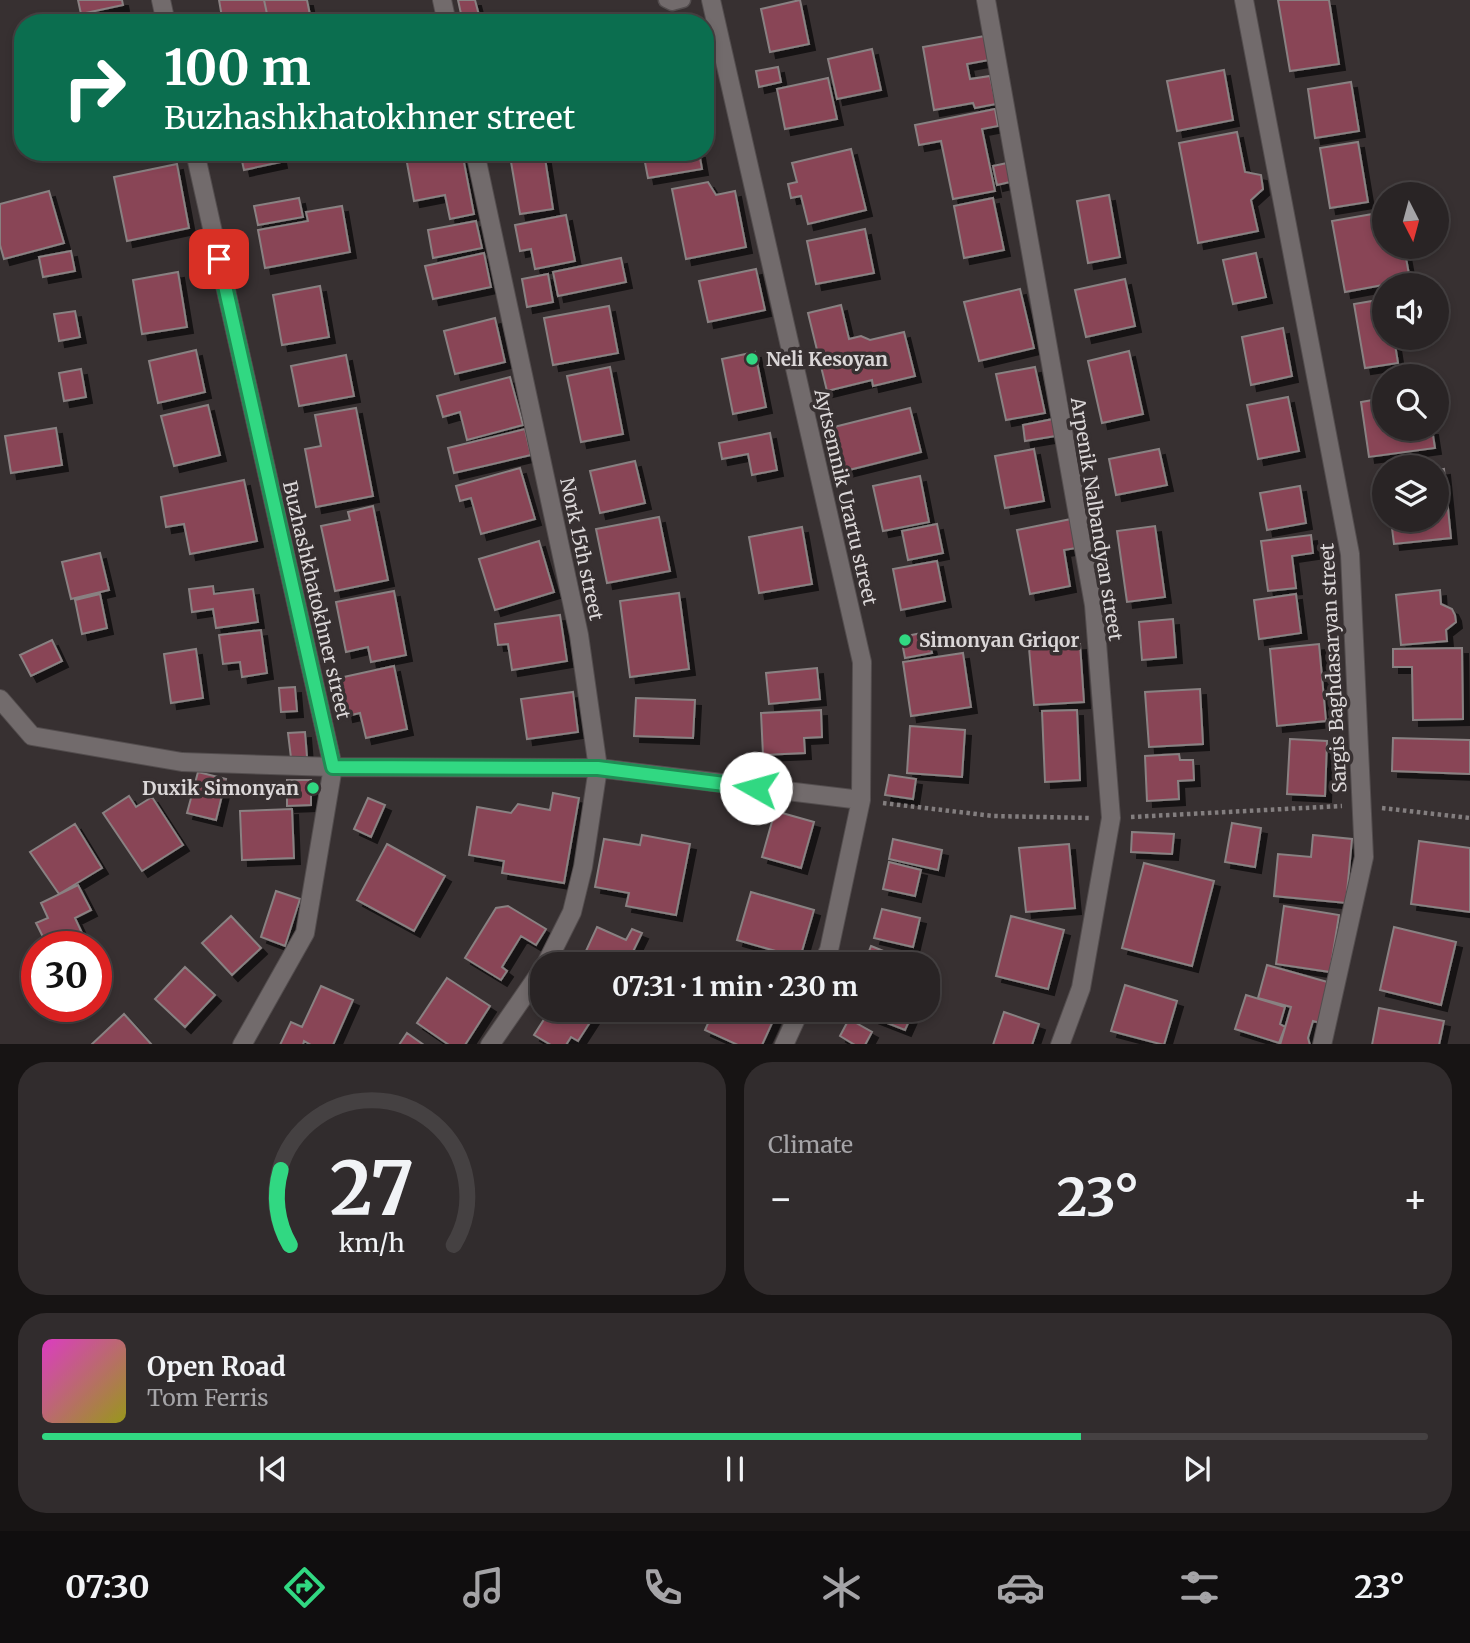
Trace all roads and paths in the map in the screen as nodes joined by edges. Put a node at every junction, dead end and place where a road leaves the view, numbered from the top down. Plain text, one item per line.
1 (666, 0) edge
2 (683, 0) edge
3 (711, 0) edge
4 (986, 0) edge
5 (1244, 0) edge
6 (197, 161) edge
7 (477, 161) edge
8 (0, 699) edge
9 (333, 767) junction
10 (598, 768) junction
11 (861, 800) junction
12 (1362, 805) junction
13 (1111, 818) junction
14 (1470, 818) edge
15 (552, 952) edge
16 (827, 952) edge
17 (530, 987) edge
18 (795, 1022) edge
19 (243, 1044) edge
20 (491, 1044) edge
21 (784, 1044) edge
22 (1060, 1044) edge
23 (1322, 1044) edge

1 - 2 lane
3 - 11 street, Aytsemnik Urartu street
4 - 13 street, Arpenik Nalbandyan street
5 - 12 street, Sargis Baghdasaryan street
6 - 9 street, Buzhashkhatokhner street
7 - 10 street, Nork 15th street
8 - 9 street
9 - 10 street
9 - 19 street, Buzhashkhatokhner street
10 - 11 street
10 - 15 street, Nork 15th street
11 - 13 path
11 - 16 street, Aytsemnik Urartu street
12 - 13 path
12 - 14 path
12 - 23 street, Sargis Baghdasaryan street
13 - 22 street, Arpenik Nalbandyan street
17 - 20 street
18 - 21 street

